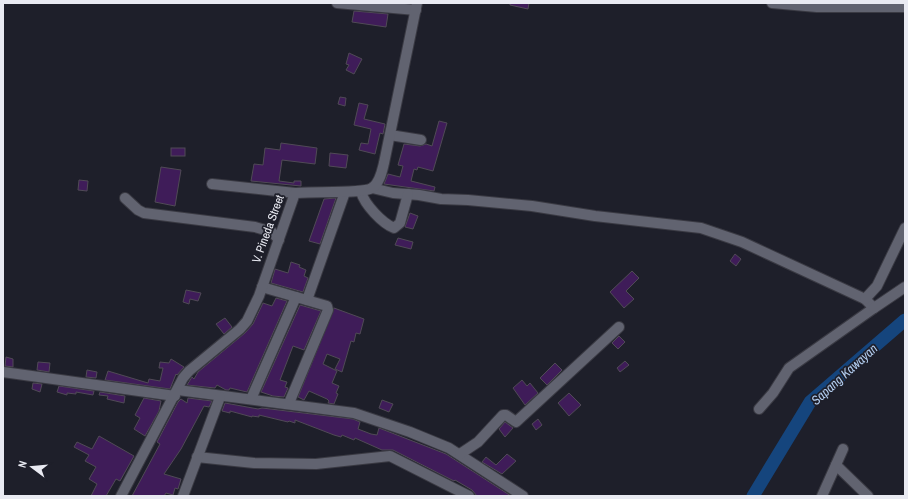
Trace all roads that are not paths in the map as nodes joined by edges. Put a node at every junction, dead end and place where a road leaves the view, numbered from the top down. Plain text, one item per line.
1 (337, 3) edge
2 (772, 3) edge
3 (417, 7) edge
4 (905, 7) edge
5 (390, 135) junction
6 (421, 140) dead end
7 (212, 184) dead end
8 (372, 188) junction
9 (345, 192) junction
10 (361, 192) junction
11 (295, 193) junction
12 (408, 194) junction
13 (125, 198) dead end
14 (905, 228) edge
15 (279, 240) junction
16 (262, 287) junction
17 (905, 287) edge
18 (296, 297) junction
19 (865, 298) junction
20 (307, 300) junction
21 (874, 308) junction
22 (620, 327) dead end
23 (3, 372) edge
24 (177, 393) junction
25 (220, 397) junction
26 (251, 400) junction
27 (289, 403) junction
28 (759, 409) dead end
29 (844, 449) dead end
30 (460, 454) junction
31 (197, 457) junction
32 (836, 465) junction
33 (121, 496) edge
34 (183, 496) edge
35 (469, 496) edge
36 (523, 496) edge
37 (822, 496) edge
38 (868, 496) edge

1 - 3 street
2 - 4 street
3 - 5 street
5 - 6 street
5 - 8 street
7 - 11 street
8 - 10 street, V. Pineda Street
8 - 12 street
9 - 10 street, V. Pineda Street
9 - 11 street, V. Pineda Street
9 - 20 street
10 - 12 street
11 - 15 street, V. Pineda Street
12 - 19 street
13 - 15 street
14 - 19 street
15 - 16 street, V. Pineda Street
16 - 18 street
16 - 24 street, V. Pineda Street
17 - 21 street
18 - 20 street
18 - 26 street
19 - 21 street
20 - 27 street
21 - 28 street
22 - 30 street
23 - 24 street
24 - 25 street
24 - 33 street, V. Pineda Street
25 - 26 street
25 - 31 street
26 - 27 street
27 - 30 street
29 - 32 street
30 - 36 street
31 - 34 street
31 - 35 street
32 - 37 street
32 - 38 street

